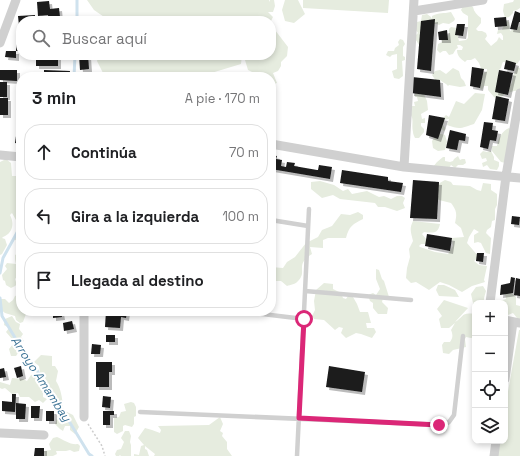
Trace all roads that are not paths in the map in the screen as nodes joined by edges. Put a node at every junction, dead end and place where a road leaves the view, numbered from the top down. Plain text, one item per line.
1 (16, 0) edge
2 (414, 0) edge
3 (483, 0) edge
4 (414, 11) junction
5 (0, 43) edge
6 (520, 93) edge
7 (276, 145) edge
8 (0, 155) edge
9 (16, 157) edge
10 (404, 166) junction
11 (506, 176) junction
12 (520, 178) edge
13 (309, 209) dead end
14 (276, 221) edge
15 (308, 226) junction
16 (305, 291) junction
17 (411, 300) dead end
18 (490, 300) edge
19 (84, 316) edge
20 (276, 316) edge
21 (304, 319) junction
22 (513, 322) edge
23 (463, 336) dead end
24 (506, 372) edge
25 (140, 412) dead end
26 (84, 418) road end
27 (299, 418) junction
28 (0, 433) edge
29 (44, 435) dead end
30 (496, 444) edge
31 (297, 456) edge
32 (494, 456) edge

1 - 5 street
2 - 4 street
3 - 4 street
4 - 10 street
6 - 11 street
7 - 10 street
8 - 9 street
10 - 11 street
11 - 12 street
11 - 18 street
13 - 15 lane
14 - 15 lane
15 - 16 lane
16 - 17 lane
16 - 21 lane
19 - 26 street
20 - 21 lane
21 - 27 lane
22 - 24 street
23 - 27 lane
25 - 27 lane
27 - 31 lane
28 - 29 street
30 - 32 street

